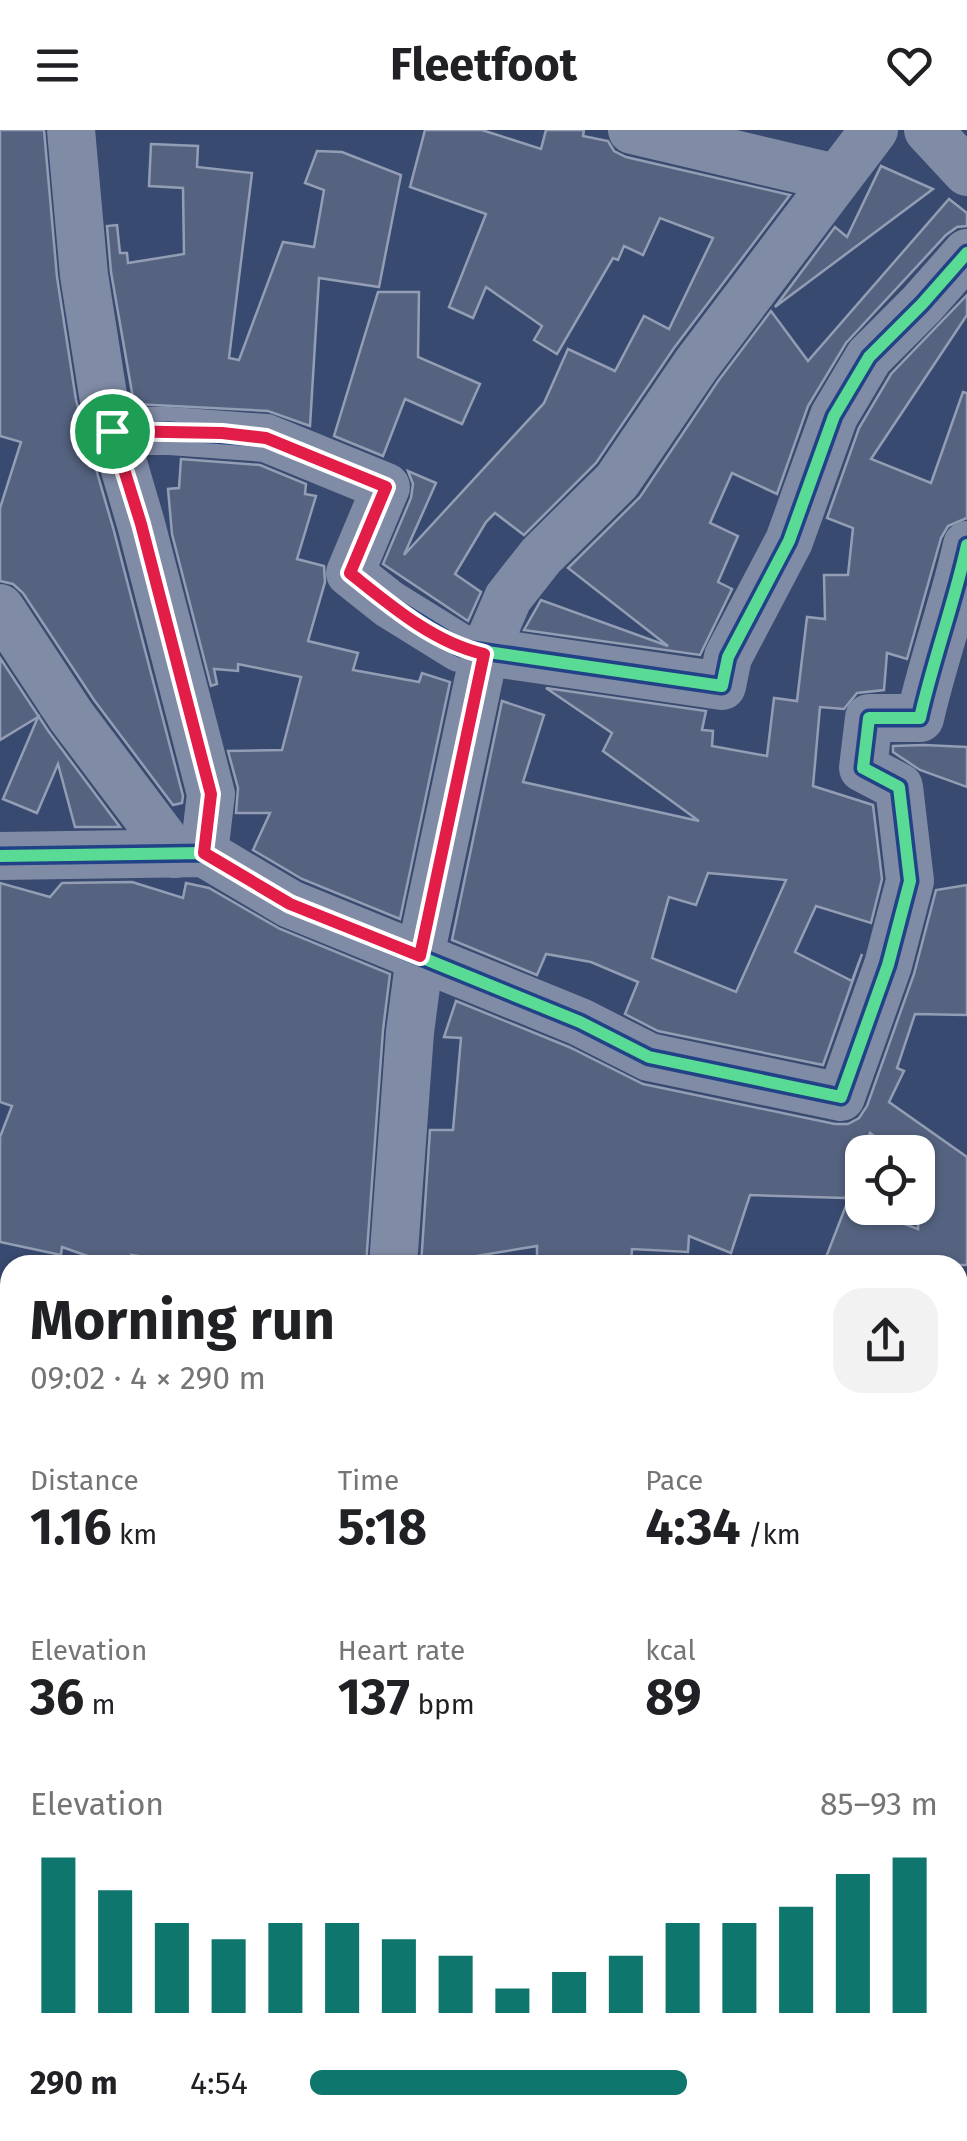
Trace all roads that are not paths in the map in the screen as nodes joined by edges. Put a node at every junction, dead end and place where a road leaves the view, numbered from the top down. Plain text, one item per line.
1 (72, 130) edge
2 (632, 130) edge
3 (874, 130) edge
4 (928, 130) edge
5 (967, 172) edge
6 (836, 178) junction
7 (967, 253) edge
8 (112, 431) junction
9 (967, 545) edge
10 (0, 608) edge
11 (484, 654) junction
12 (190, 853) junction
13 (0, 856) edge
14 (420, 956) junction
15 (394, 1255) edge

1 - 8 street
2 - 6 street
3 - 6 street
4 - 5 street
6 - 11 street
7 - 11 street
8 - 11 street
8 - 12 street
9 - 14 street
10 - 12 street
11 - 14 street
12 - 13 street
12 - 14 street
14 - 15 street

